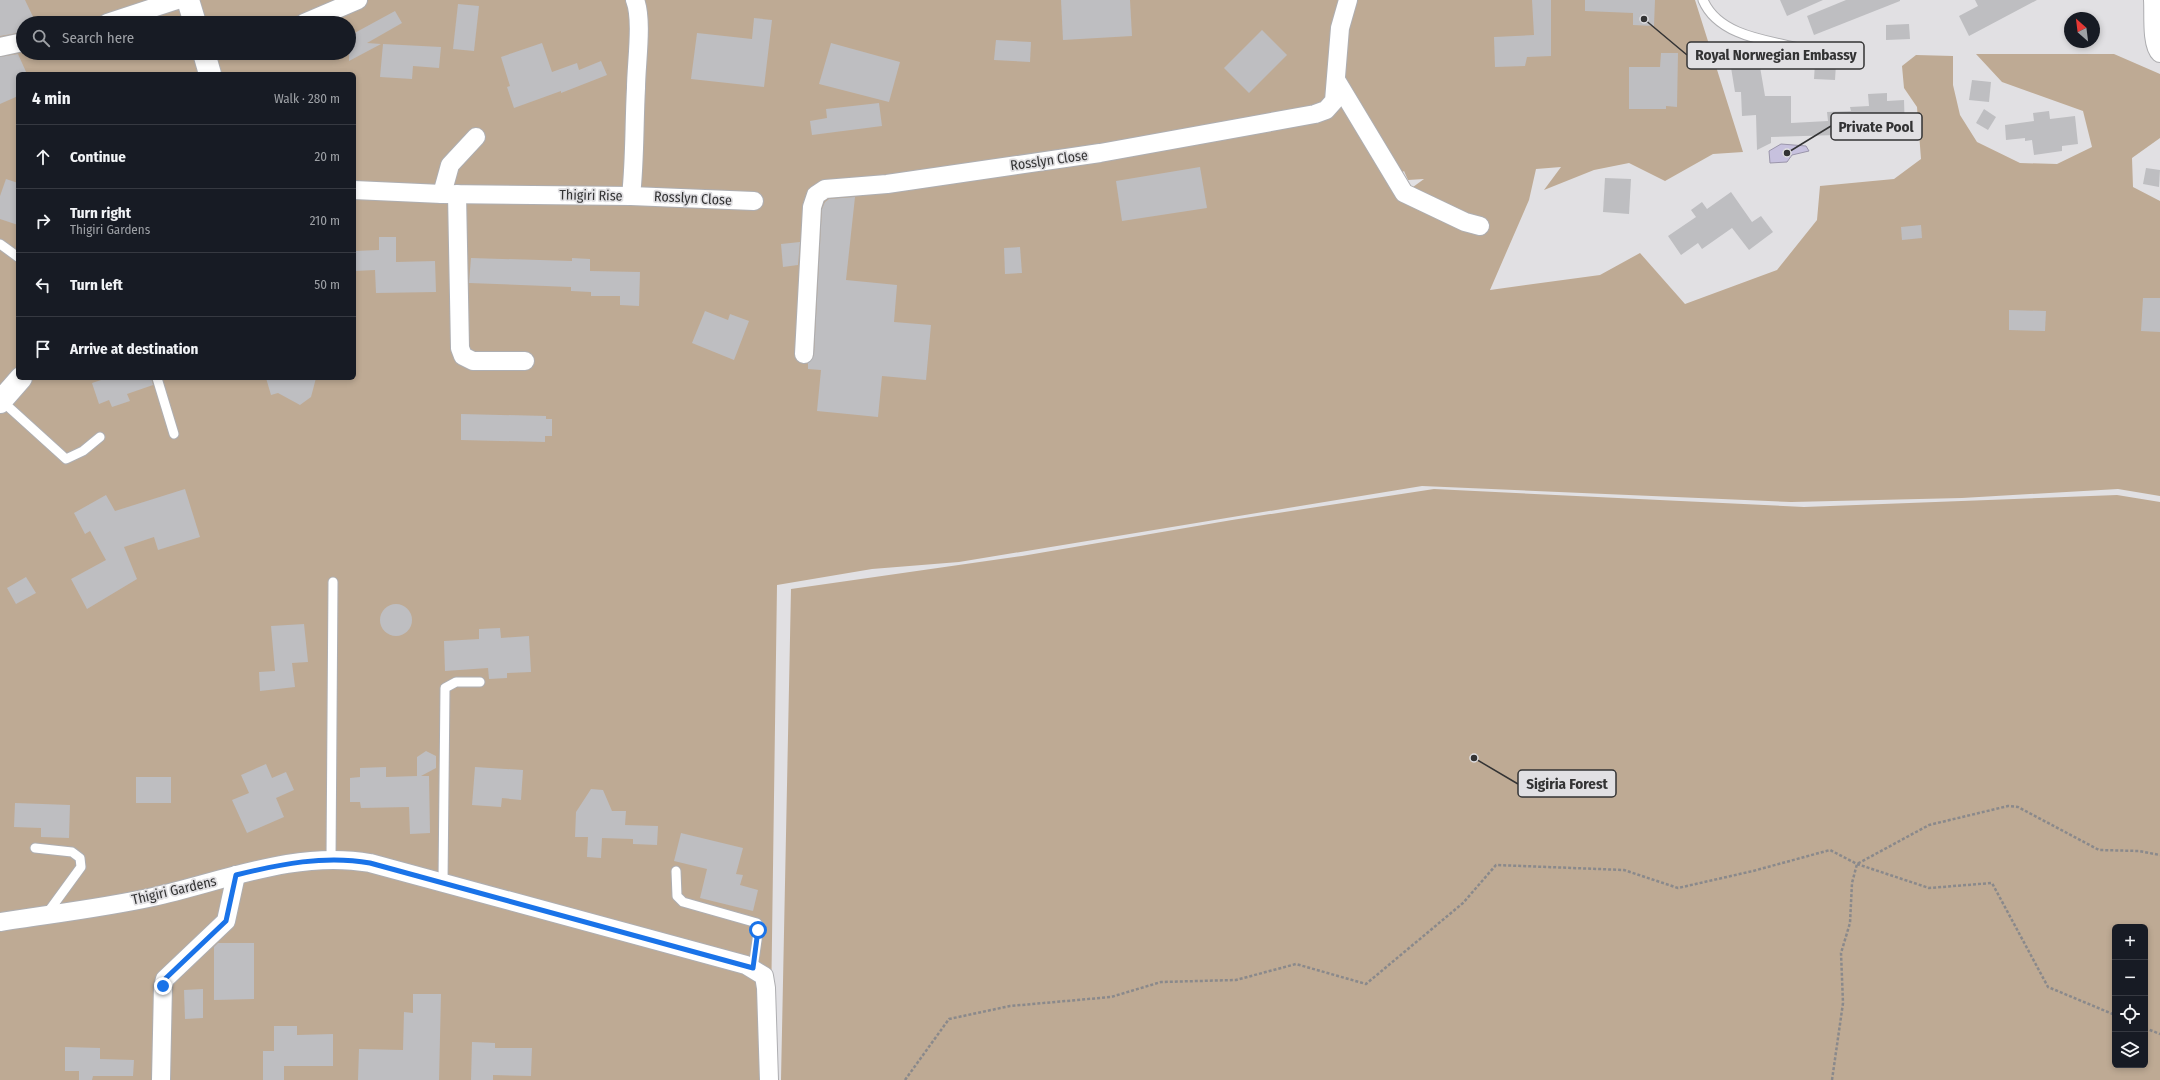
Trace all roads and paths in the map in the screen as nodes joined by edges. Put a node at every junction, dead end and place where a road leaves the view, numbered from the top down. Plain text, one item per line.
1 (177, 0) edge
2 (188, 0) edge
3 (358, 0) edge
4 (635, 0) edge
5 (1348, 0) edge
6 (1703, 0) edge
7 (2153, 0) edge
8 (128, 16) edge
9 (193, 16) edge
10 (320, 16) edge
11 (16, 44) edge
12 (0, 47) edge
13 (1808, 50) dead end
14 (2160, 53) edge
15 (206, 60) edge
16 (209, 72) edge
17 (1336, 80) junction
18 (476, 137) dead end
19 (356, 190) edge
20 (449, 194) junction
21 (631, 196) junction
22 (754, 201) dead end
23 (1480, 226) dead end
24 (0, 244) edge
25 (16, 256) edge
26 (804, 354) dead end
27 (525, 361) dead end
28 (19, 380) edge
29 (158, 380) edge
30 (1, 401) edge
31 (174, 434) dead end
32 (100, 437) dead end
33 (333, 582) dead end
34 (480, 682) dead end
35 (35, 848) dead end
36 (2160, 855) edge
37 (331, 859) junction
38 (1858, 864) junction
39 (676, 871) dead end
40 (236, 875) junction
41 (443, 883) junction
42 (46, 914) junction
43 (0, 922) edge
44 (758, 972) junction
45 (2112, 1014) edge
46 (2148, 1029) edge
47 (2160, 1034) edge
48 (161, 1080) edge
49 (769, 1080) edge
50 (906, 1080) edge
51 (1832, 1080) edge

1 - 8 street
2 - 9 street
3 - 10 street
4 - 21 street, Thigiri Rise
5 - 17 street, Rosslyn Close
6 - 13 lane
7 - 14 street
11 - 12 street
15 - 16 street
17 - 23 street
17 - 26 street, Rosslyn Close
18 - 20 street
19 - 20 street, Thigiri Rise
20 - 21 street, Thigiri Rise
20 - 27 street
21 - 22 street, Rosslyn Close
24 - 25 lane
28 - 30 street
29 - 31 lane
30 - 32 lane
33 - 37 lane
34 - 41 lane
35 - 42 lane
36 - 38 path
37 - 40 street, Thigiri Gardens
37 - 41 street, Thigiri Gardens
38 - 45 path
38 - 50 path
38 - 51 path
39 - 44 lane
40 - 42 street, Thigiri Gardens
40 - 48 street
41 - 44 street, Thigiri Gardens
42 - 43 street, Thigiri Gardens
44 - 49 street
46 - 47 path

